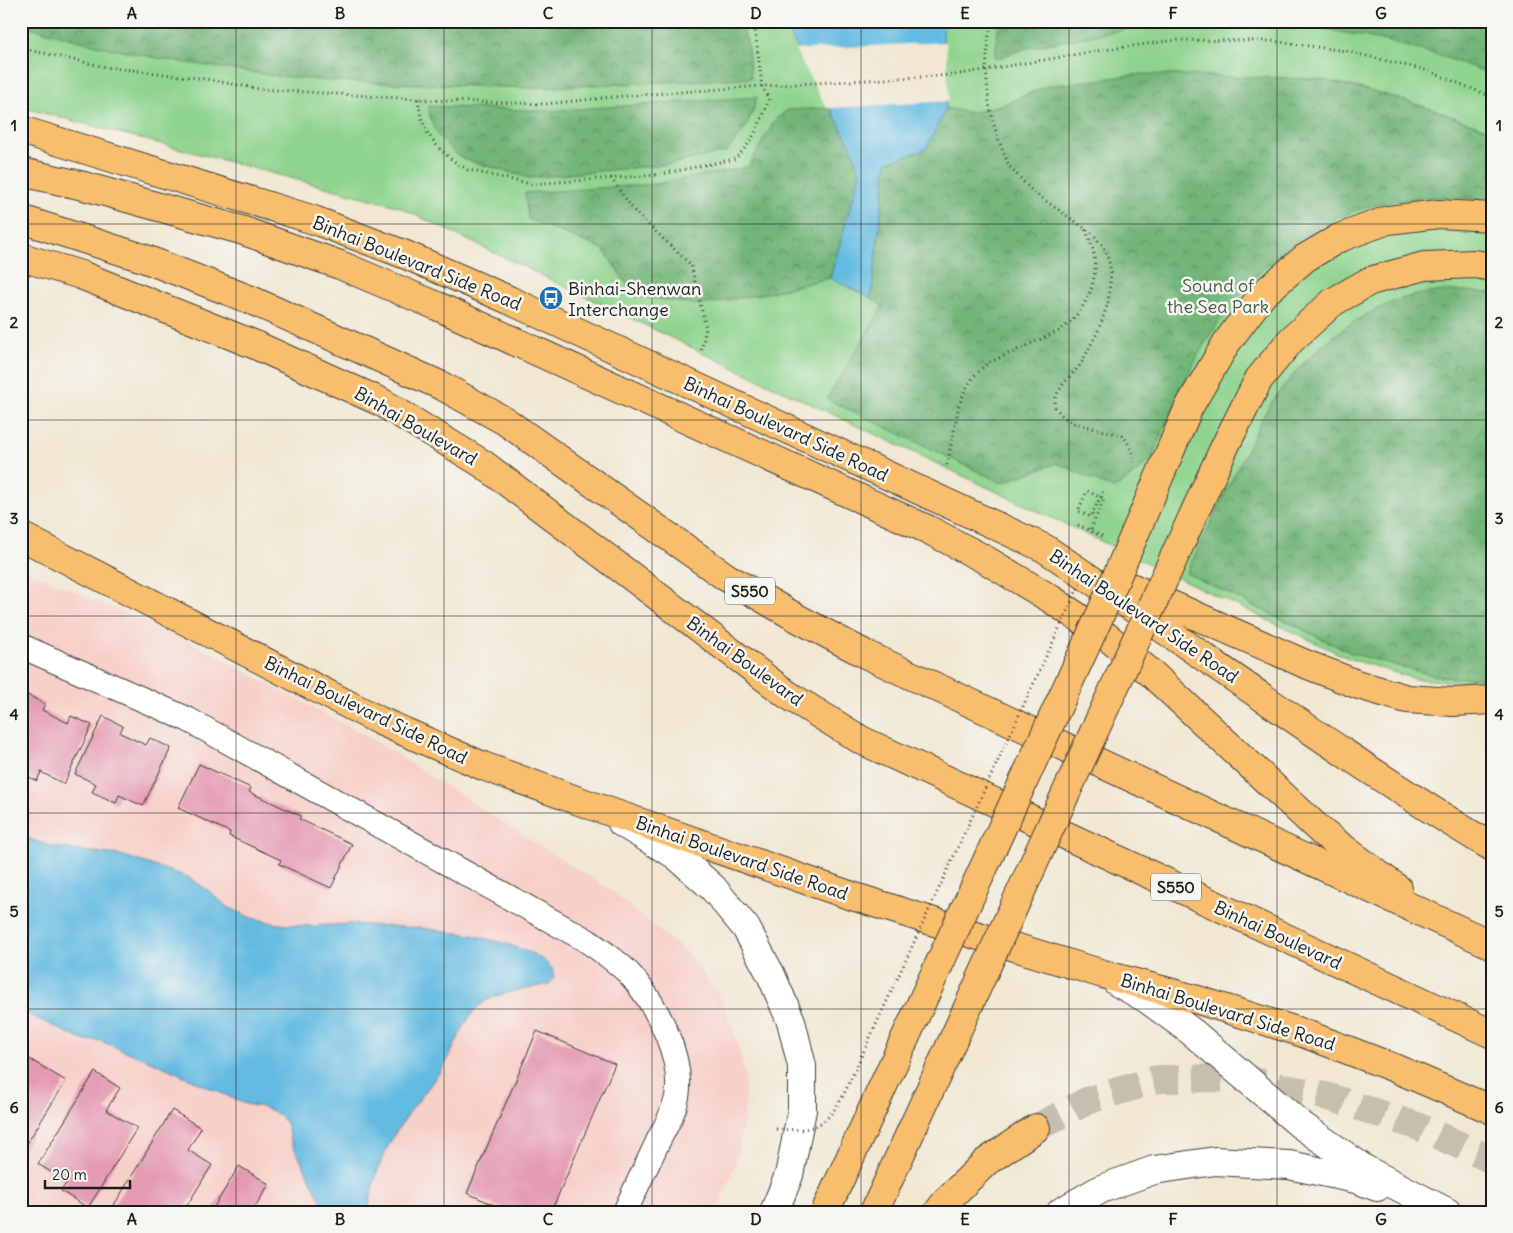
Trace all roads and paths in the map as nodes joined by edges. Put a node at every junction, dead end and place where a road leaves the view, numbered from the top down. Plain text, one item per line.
1 (754, 21) edge
2 (990, 21) edge
3 (21, 46) edge
4 (986, 70) junction
5 (762, 86) junction
6 (1492, 97) edge
7 (418, 99) junction
8 (21, 130) edge
9 (21, 172) edge
10 (610, 178) junction
11 (1492, 217) edge
12 (21, 219) edge
13 (1085, 227) junction
14 (21, 257) edge
15 (1492, 267) edge
16 (701, 352) dead end
17 (947, 465) dead end
18 (1134, 465) dead end
19 (1103, 491) dead end
20 (1078, 525) dead end
21 (21, 536) edge
22 (1044, 548) junction
23 (1089, 563) dead end
24 (21, 646) edge
25 (1492, 700) edge
26 (590, 806) junction
27 (1492, 848) edge
28 (1450, 926) junction
29 (1492, 945) edge
30 (1103, 974) junction
31 (1492, 1034) edge
32 (1492, 1110) edge
33 (1036, 1128) tunnel mouth
34 (776, 1129) dead end
35 (1442, 1210) edge
36 (626, 1212) edge
37 (774, 1212) edge
38 (825, 1212) edge
39 (874, 1212) edge
40 (938, 1212) edge
41 (1061, 1212) edge

1 - 5 path
2 - 4 path
3 - 7 path
4 - 5 path
4 - 6 path
4 - 13 path
5 - 7 path
5 - 10 path
7 - 10 path
8 - 22 main road, Binhai Boulevard Side Road
9 - 28 main road
10 - 16 path
11 - 38 main road, bridge
12 - 28 main road, S550
13 - 17 path
13 - 18 path
14 - 31 main road, Binhai Boulevard / S550
15 - 39 main road, bridge
19 - 20 path
21 - 26 main road, Binhai Boulevard Side Road
22 - 25 main road
22 - 27 main road, Binhai Boulevard Side Road
23 - 34 path, bridge
24 - 36 street
26 - 30 main road, Binhai Boulevard Side Road
26 - 37 street
28 - 29 main road, S550
30 - 32 main road, Binhai Boulevard Side Road
30 - 35 street
33 - 40 main road
35 - 41 street

